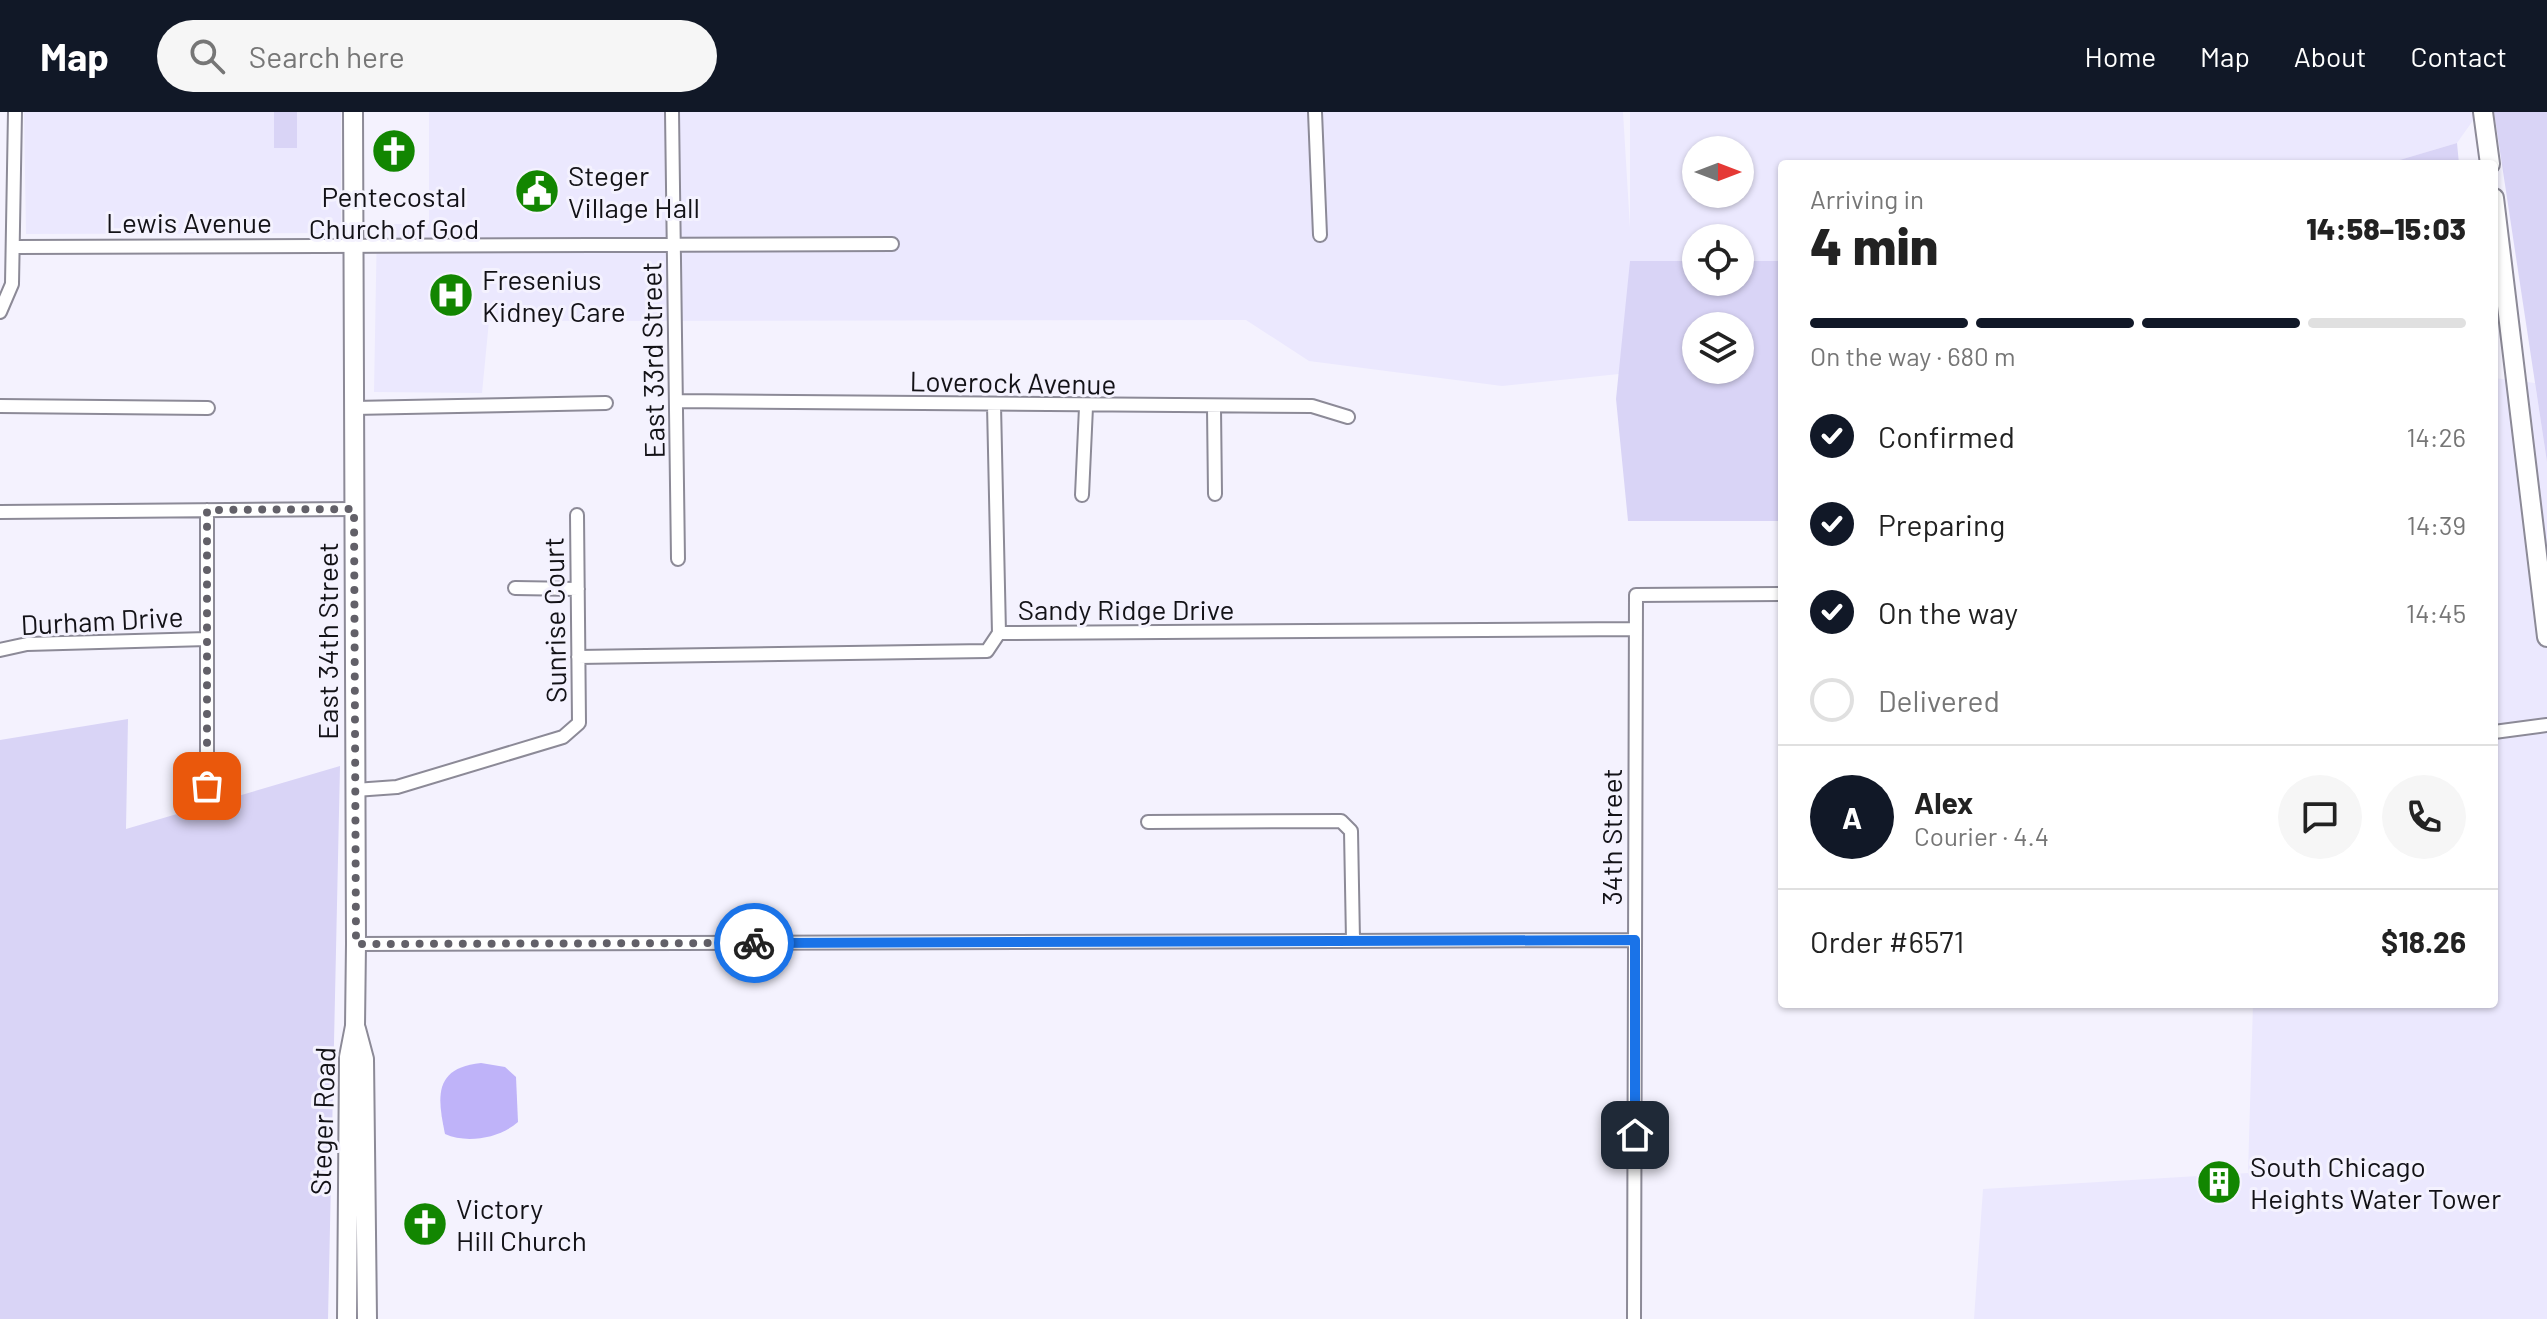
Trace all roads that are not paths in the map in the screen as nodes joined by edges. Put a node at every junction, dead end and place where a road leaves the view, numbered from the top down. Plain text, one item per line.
1 (15, 112) edge
2 (353, 112) edge
3 (672, 112) edge
4 (1315, 112) edge
5 (2483, 112) edge
6 (2489, 160) edge
7 (2498, 231) edge
8 (1320, 235) dead end
9 (892, 244) dead end
10 (353, 245) junction
11 (674, 246) junction
12 (15, 247) junction
13 (0, 312) edge
14 (677, 401) junction
15 (606, 403) dead end
16 (994, 405) junction
17 (0, 406) edge
18 (1086, 407) junction
19 (208, 408) dead end
20 (353, 408) junction
21 (1214, 408) junction
22 (1348, 417) dead end
23 (1215, 494) dead end
24 (1082, 495) dead end
25 (354, 509) junction
26 (207, 510) junction
27 (0, 512) edge
28 (577, 515) dead end
29 (678, 559) dead end
30 (515, 588) dead end
31 (578, 589) junction
32 (1778, 594) edge
33 (1636, 629) junction
34 (999, 633) junction
35 (2547, 637) edge
36 (207, 639) junction
37 (0, 650) edge
38 (578, 657) junction
39 (2547, 725) edge
40 (2498, 731) edge
41 (207, 786) dead end
42 (355, 790) junction
43 (1148, 822) dead end
44 (1353, 940) junction
45 (1635, 940) junction
46 (356, 944) junction
47 (355, 1026) junction
48 (347, 1319) edge
49 (367, 1319) edge
50 (1634, 1319) edge

1 - 12 street
2 - 10 street, East 34th Street
3 - 11 street, East 33rd Street
4 - 8 street
5 - 6 street
7 - 35 street
9 - 11 street, Lewis Avenue
10 - 11 street, Lewis Avenue
10 - 12 street, Lewis Avenue
10 - 20 street, East 34th Street
11 - 14 street, East 33rd Street
12 - 13 street
14 - 16 street, Loverock Avenue
14 - 29 street, East 33rd Street
15 - 20 street
16 - 18 street, Loverock Avenue
16 - 34 street
17 - 19 street
18 - 21 street, Loverock Avenue
18 - 24 street
20 - 25 street, East 34th Street
21 - 22 street, Loverock Avenue
21 - 23 street
25 - 26 street
25 - 42 street, East 34th Street
26 - 27 street
26 - 36 street
28 - 31 street, Sunrise Court
30 - 31 street
31 - 38 street, Sunrise Court
32 - 33 street, 34th Street
33 - 34 street, Sandy Ridge Drive
33 - 45 street, 34th Street
34 - 38 street, Sandy Ridge Drive
36 - 37 street, Durham Drive
36 - 41 street
38 - 42 street, Sunrise Court
39 - 40 street
42 - 46 street, East 34th Street
43 - 44 street
44 - 45 street
44 - 46 street
45 - 50 street, 34th Street
46 - 47 street, East 34th Street
47 - 48 street, Steger Road
47 - 49 street, Steger Road

